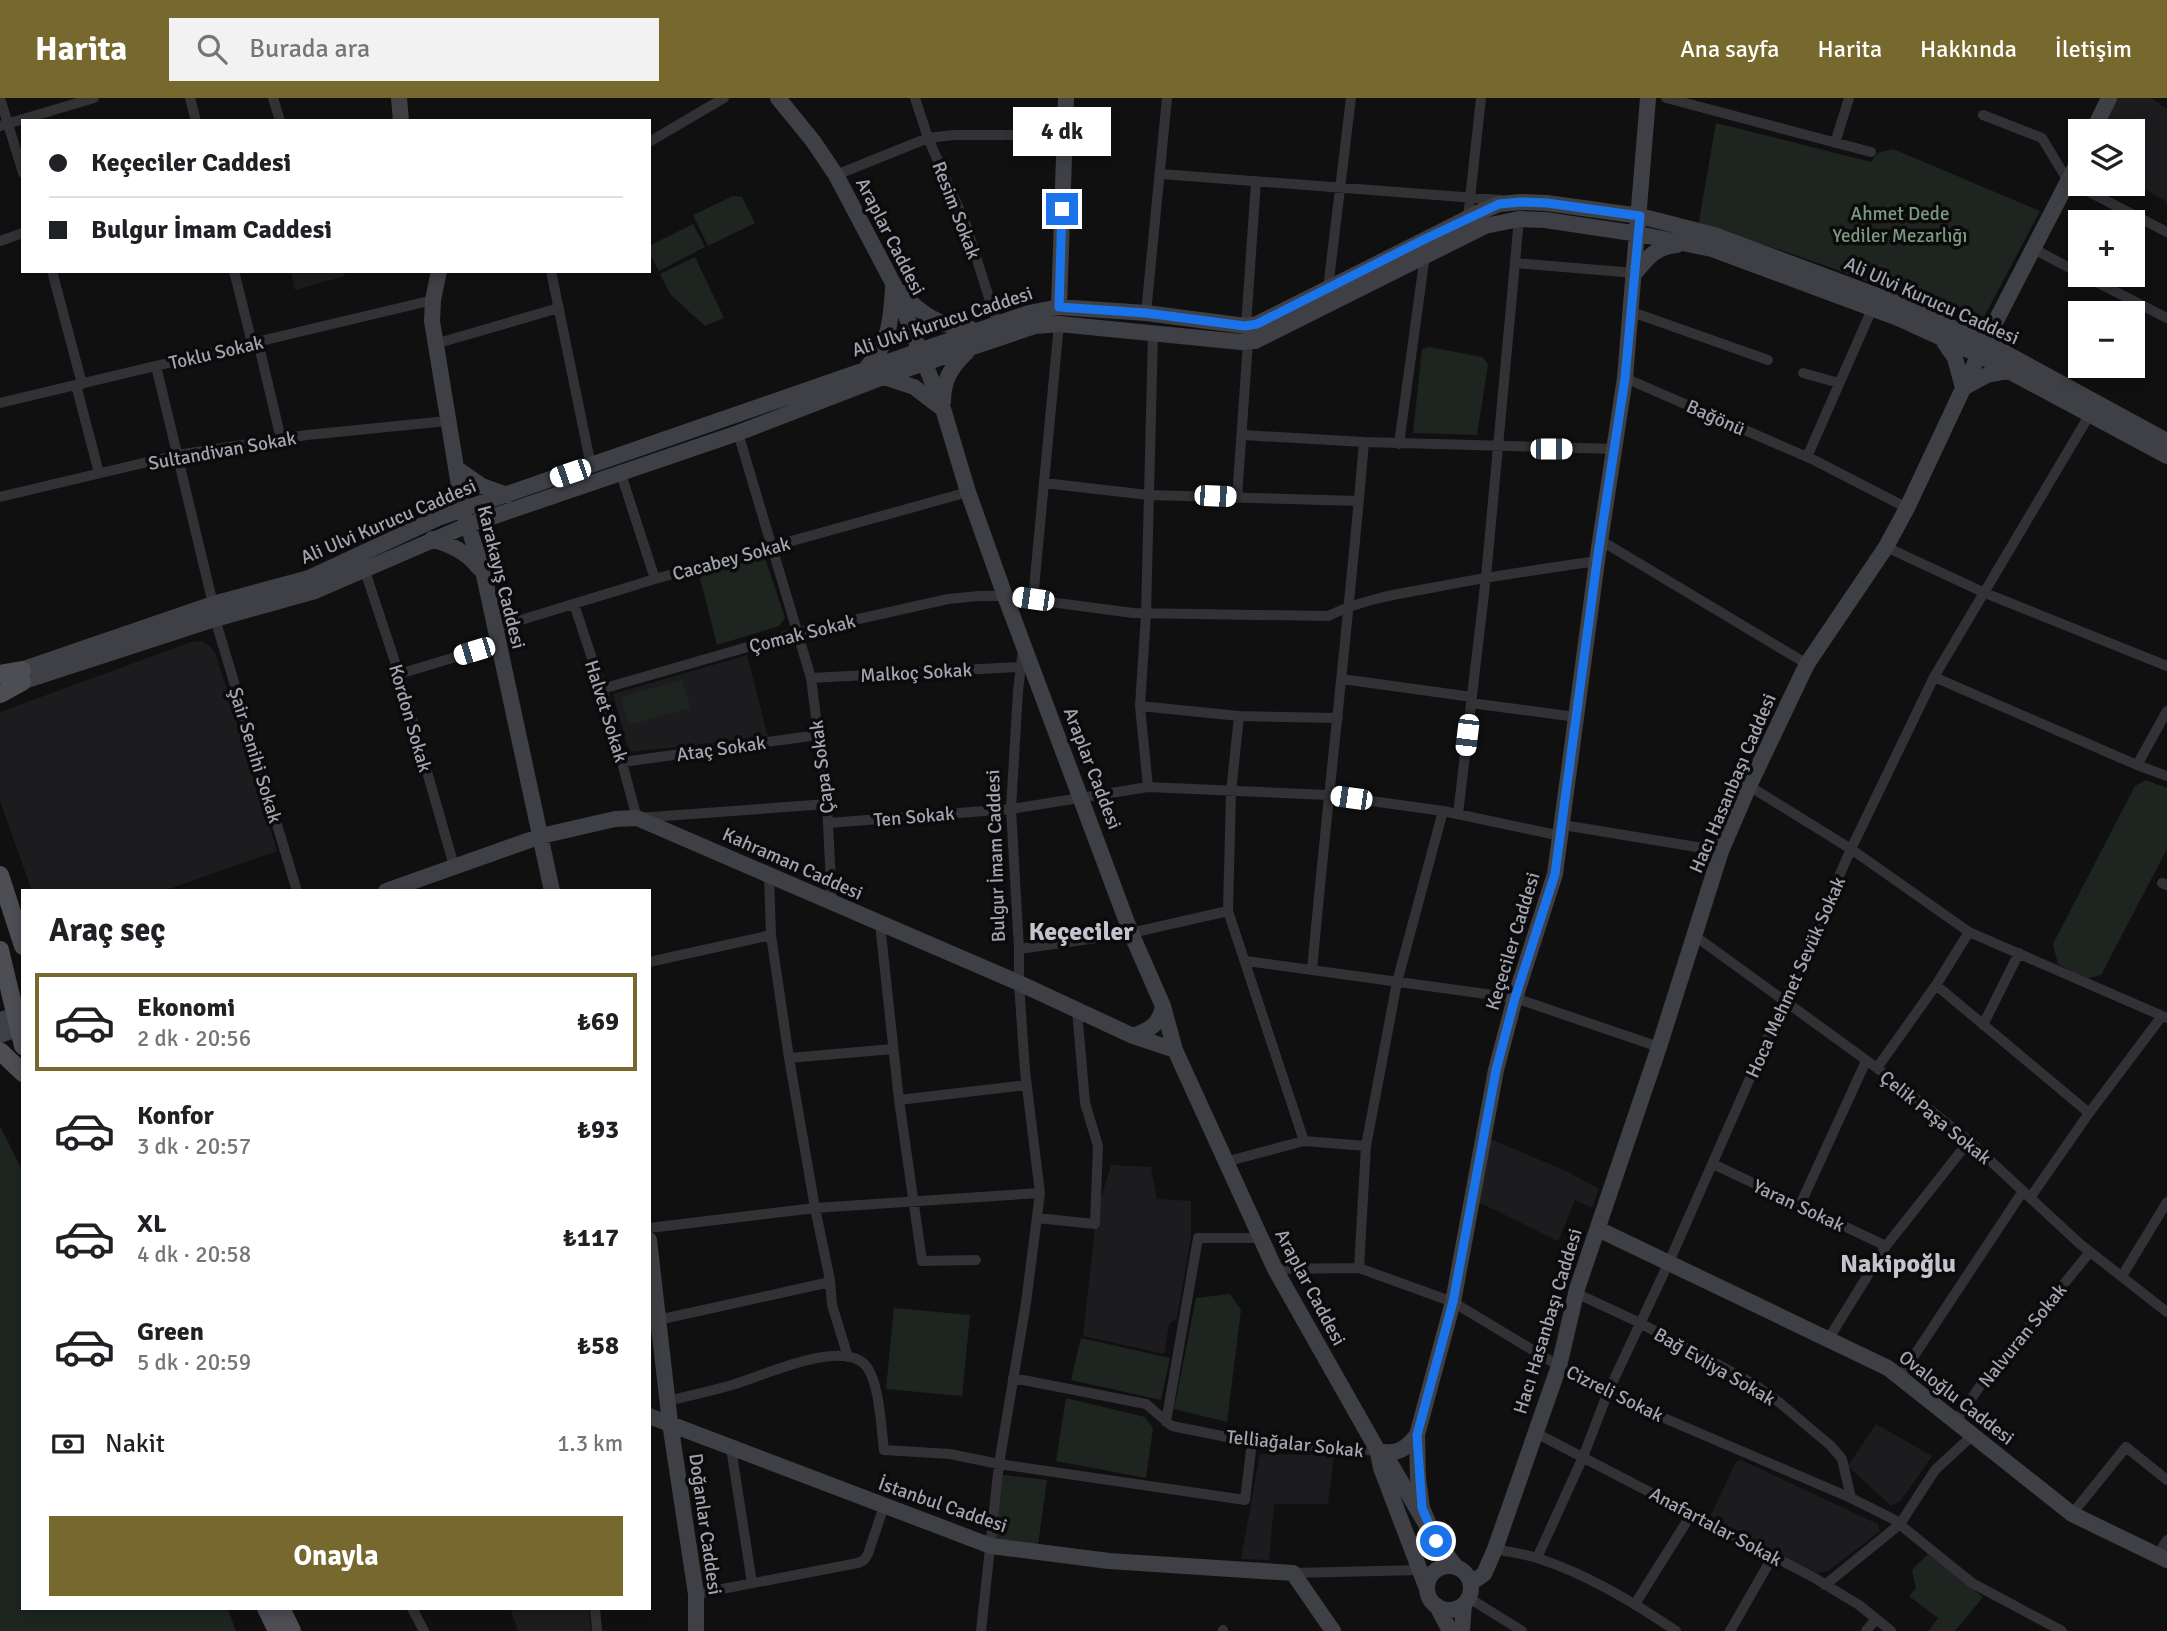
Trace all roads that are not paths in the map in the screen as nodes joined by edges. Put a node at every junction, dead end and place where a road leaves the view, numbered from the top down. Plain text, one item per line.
1 (0, 98) edge
2 (93, 98) edge
3 (190, 98) edge
4 (273, 98) edge
5 (399, 98) edge
6 (724, 98) edge
7 (778, 98) edge
8 (915, 98) edge
9 (1066, 98) edge
10 (1167, 98) edge
11 (1351, 98) edge
12 (1481, 98) edge
13 (1648, 98) edge
14 (1666, 98) edge
15 (1849, 98) edge
16 (2109, 98) edge
17 (1983, 115) dead end
18 (24, 119) edge
19 (195, 119) edge
20 (278, 119) edge
21 (396, 119) edge
22 (2099, 119) edge
23 (21, 120) edge
24 (4, 125) edge
25 (1065, 135) junction
26 (928, 138) junction
27 (651, 141) edge
28 (1835, 143) junction
29 (1871, 152) dead end
30 (21, 168) edge
31 (1161, 174) junction
32 (836, 175) junction
33 (1256, 181) junction
34 (2068, 181) joint
35 (1340, 188) junction
36 (2097, 196) edge
37 (1471, 198) junction
38 (1521, 202) junction
39 (1640, 216) junction
40 (1468, 218) junction
41 (1519, 219) junction
42 (2167, 232) edge
43 (1639, 233) junction
44 (21, 234) edge
45 (0, 241) edge
46 (1690, 244) junction
47 (2032, 248) junction
48 (1425, 255) junction
49 (1515, 263) junction
50 (2068, 267) edge
51 (51, 273) edge
52 (235, 273) edge
53 (439, 273) edge
54 (551, 273) edge
55 (1635, 273) junction
56 (894, 285) junction
57 (2107, 287) edge
58 (1328, 288) junction
59 (432, 300) junction
60 (559, 308) junction
61 (1872, 309) junction
62 (1632, 312) junction
63 (1146, 313) junction
64 (1059, 316) junction
65 (2167, 318) edge
66 (997, 323) junction
67 (977, 330) junction
68 (1153, 334) junction
69 (1247, 334) junction
70 (1941, 337) junction
71 (255, 342) junction
72 (435, 344) junction
73 (971, 348) junction
74 (1982, 348) junction
75 (923, 356) junction
76 (1768, 360) dead end
77 (156, 366) junction
78 (866, 368) junction
79 (2008, 371) junction
80 (1803, 373) dead end
81 (883, 377) junction
82 (1625, 378) junction
83 (1839, 383) junction
84 (79, 385) junction
85 (1963, 388) junction
86 (0, 403) edge
87 (944, 412) junction
88 (2090, 414) junction
89 (447, 421) junction
90 (738, 433) junction
91 (1243, 435) junction
92 (281, 439) junction
93 (2167, 440) edge
94 (1364, 442) junction
95 (1399, 444) junction
96 (1499, 447) junction
97 (1616, 449) junction
98 (177, 455) junction
99 (2167, 456) edge
100 (1807, 457) junction
101 (591, 466) junction
102 (456, 468) junction
103 (620, 471) junction
104 (99, 474) junction
105 (1044, 483) junction
106 (968, 492) junction
107 (507, 495) junction
108 (1148, 495) junction
109 (0, 496) edge
110 (1237, 497) junction
111 (1359, 501) junction
112 (1907, 508) junction
113 (465, 517) junction
114 (432, 539) junction
115 (1600, 540) junction
116 (772, 547) junction
117 (1886, 547) junction
118 (1597, 561) junction
119 (365, 571) junction
120 (484, 575) junction
121 (1486, 577) junction
122 (654, 579) junction
123 (1985, 593) junction
124 (1005, 596) junction
125 (1033, 599) junction
126 (574, 604) junction
127 (1349, 606) junction
128 (214, 612) junction
129 (1146, 614) junction
130 (796, 633) junction
131 (497, 636) junction
132 (1024, 645) junction
133 (1807, 664) junction
134 (2167, 666) edge
135 (1020, 667) junction
136 (398, 674) junction
137 (0, 675) edge
138 (22, 676) junction
139 (1934, 677) junction
140 (811, 678) junction
141 (1342, 680) junction
142 (602, 689) junction
143 (0, 692) edge
144 (1472, 700) junction
145 (1140, 706) junction
146 (2167, 711) edge
147 (1240, 716) junction
148 (1576, 717) junction
149 (1338, 718) junction
150 (818, 735) junction
151 (623, 762) junction
152 (2137, 765) junction
153 (2167, 776) edge
154 (1749, 786) junction
155 (1148, 787) junction
156 (1231, 792) junction
157 (1328, 795) junction
158 (1083, 799) junction
159 (827, 804) junction
160 (1011, 809) junction
161 (1443, 811) junction
162 (1458, 814) junction
163 (637, 818) junction
164 (828, 823) junction
165 (1562, 831) junction
166 (541, 836) junction
167 (1851, 849) junction
168 (1721, 851) junction
169 (454, 866) junction
170 (0, 875) edge
171 (769, 876) junction
172 (296, 889) edge
173 (391, 889) edge
174 (552, 889) edge
175 (832, 903) junction
176 (1228, 911) junction
177 (880, 924) junction
178 (1969, 932) junction
179 (1131, 933) junction
180 (771, 935) junction
181 (1695, 936) junction
182 (21, 940) edge
183 (1019, 949) junction
184 (2019, 953) junction
185 (1, 956) edge
186 (1247, 961) junction
187 (651, 962) edge
188 (1312, 970) junction
189 (1396, 982) junction
190 (1018, 983) junction
191 (1936, 985) junction
192 (0, 987) edge
193 (1515, 998) junction
194 (1784, 1003) junction
195 (1163, 1006) junction
196 (1077, 1010) junction
197 (2165, 1017) edge
198 (17, 1025) edge
199 (1983, 1025) junction
200 (0, 1035) edge
201 (1133, 1036) junction
202 (1659, 1047) junction
203 (894, 1049) junction
204 (1175, 1050) junction
205 (0, 1051) edge
206 (789, 1058) junction
207 (1866, 1061) junction
208 (1877, 1068) junction
209 (21, 1071) edge
210 (1027, 1085) junction
211 (899, 1100) junction
212 (2089, 1114) junction
213 (1304, 1141) junction
214 (1969, 1142) junction
215 (1366, 1146) junction
216 (1225, 1162) junction
217 (1713, 1164) junction
218 (1040, 1194) junction
219 (2027, 1194) junction
220 (914, 1202) junction
221 (2167, 1204) edge
222 (1800, 1205) junction
223 (815, 1208) junction
224 (1037, 1218) junction
225 (651, 1228) edge
226 (1598, 1229) junction
227 (1261, 1238) junction
228 (1886, 1246) junction
229 (2090, 1252) junction
230 (651, 1258) edge
231 (976, 1260) dead end
232 (1669, 1262) junction
233 (1359, 1268) junction
234 (1275, 1269) junction
235 (2122, 1276) junction
236 (830, 1282) junction
237 (1576, 1293) junction
238 (1453, 1302) junction
239 (2167, 1311) edge
240 (658, 1320) junction
241 (1640, 1322) junction
242 (1829, 1338) junction
243 (848, 1357) junction
244 (1559, 1366) junction
245 (1900, 1377) junction
246 (1013, 1378) junction
247 (1608, 1392) junction
248 (667, 1401) junction
249 (651, 1417) edge
250 (1956, 1421) junction
251 (1166, 1422) junction
252 (670, 1423) junction
253 (1534, 1432) junction
254 (1973, 1434) junction
255 (1417, 1435) junction
256 (1252, 1442) junction
257 (731, 1448) junction
258 (1378, 1451) junction
259 (1584, 1457) junction
260 (999, 1464) junction
261 (2167, 1480) edge
262 (1403, 1488) junction
263 (1851, 1498) junction
264 (884, 1506) junction
265 (1692, 1513) junction
266 (2072, 1514) junction
267 (1900, 1524) junction
268 (1406, 1535) junction
269 (2167, 1540) edge
270 (1436, 1541) junction
271 (990, 1546) junction
272 (1495, 1549) junction
273 (1773, 1556) junction
274 (1537, 1558) junction
275 (2162, 1558) edge
276 (1456, 1567) junction
277 (1420, 1570) junction
278 (1293, 1573) junction
279 (752, 1583) junction
280 (1825, 1585) junction
281 (1427, 1589) junction
282 (696, 1594) junction
283 (1468, 1595) junction
284 (1636, 1604) junction
285 (1437, 1606) junction
286 (267, 1610) edge
287 (282, 1610) edge
288 (413, 1610) edge
289 (595, 1610) edge
290 (1876, 1619) junction
291 (277, 1631) edge
292 (292, 1631) edge
293 (424, 1631) edge
294 (597, 1631) edge
295 (696, 1631) edge
296 (981, 1631) edge
297 (1333, 1631) edge
298 (1450, 1631) edge
299 (1462, 1631) edge
300 (1522, 1631) edge
301 (1676, 1631) edge
302 (1730, 1631) edge
303 (1866, 1631) edge
304 (1891, 1631) edge
305 (2062, 1631) edge

1 - 24 street
2 - 18 street
3 - 19 street
4 - 20 street
5 - 21 street
6 - 27 street
7 - 32 street, Araplar Caddesi
8 - 26 street, Resim Sokak
9 - 25 street
10 - 31 street
11 - 35 street
12 - 37 street
13 - 39 street, Keçeciler Caddesi
14 - 28 street
15 - 28 street
16 - 22 street
17 - 34 street
23 - 24 street
24 - 30 street
25 - 26 street
25 - 64 street
26 - 32 street
26 - 66 street, Resim Sokak
28 - 29 street
31 - 33 street
31 - 63 street
32 - 56 street, Araplar Caddesi
33 - 35 street
33 - 69 street
34 - 47 street, Hacı Hasanbaşı Caddesi
35 - 37 street
35 - 58 street
36 - 42 street
37 - 38 street
37 - 40 street
38 - 39 street, Ali Ulvi Kurucu Caddesi
38 - 40 street, Ali Ulvi Kurucu Caddesi
39 - 43 street, Keçeciler Caddesi
39 - 74 street, Ali Ulvi Kurucu Caddesi
40 - 58 street, Ali Ulvi Kurucu Caddesi
41 - 43 street, Ali Ulvi Kurucu Caddesi
41 - 48 street, Ali Ulvi Kurucu Caddesi
41 - 49 street
43 - 46 street, Ali Ulvi Kurucu Caddesi
43 - 55 street, Keçeciler Caddesi
44 - 45 street
46 - 55 street
46 - 61 street, Ali Ulvi Kurucu Caddesi
47 - 50 street
47 - 74 street, Hacı Hasanbaşı Caddesi
48 - 69 street, Ali Ulvi Kurucu Caddesi
48 - 95 street
49 - 55 street
49 - 96 street
51 - 84 street
52 - 71 street
53 - 59 street, Karakayış Caddesi
54 - 60 street
55 - 62 street, Keçeciler Caddesi
56 - 67 street
56 - 75 street, Araplar Caddesi
56 - 78 street
57 - 65 street
58 - 69 street, Ali Ulvi Kurucu Caddesi
59 - 71 street, Toklu Sokak
59 - 72 street, Karakayış Caddesi
60 - 72 street
60 - 101 street
61 - 70 street, Ali Ulvi Kurucu Caddesi
61 - 83 street
62 - 76 street
62 - 82 street, Keçeciler Caddesi
63 - 64 street, Ali Ulvi Kurucu Caddesi
63 - 69 street, Ali Ulvi Kurucu Caddesi
64 - 66 street, Ali Ulvi Kurucu Caddesi
64 - 68 street, Ali Ulvi Kurucu Caddesi
64 - 73 street, Ali Ulvi Kurucu Caddesi
64 - 105 street
66 - 67 street, Ali Ulvi Kurucu Caddesi
67 - 75 street, Ali Ulvi Kurucu Caddesi
68 - 69 street, Ali Ulvi Kurucu Caddesi
68 - 108 street
69 - 91 street
70 - 74 street, Ali Ulvi Kurucu Caddesi
70 - 85 street
71 - 77 street, Toklu Sokak
71 - 92 street
72 - 89 street, Karakayış Caddesi
73 - 75 street, Ali Ulvi Kurucu Caddesi
73 - 87 street
74 - 79 street, Ali Ulvi Kurucu Caddesi
74 - 85 street, Hacı Hasanbaşı Caddesi
74 - 93 street, Ali Ulvi Kurucu Caddesi
75 - 78 street, Ali Ulvi Kurucu Caddesi
75 - 81 street, Ali Ulvi Kurucu Caddesi
75 - 87 street, Araplar Caddesi
77 - 84 street, Toklu Sokak
77 - 98 street, Şair Senihi Sokak
78 - 101 street, Ali Ulvi Kurucu Caddesi
79 - 85 street
79 - 88 street, Ali Ulvi Kurucu Caddesi
80 - 83 street
81 - 87 street
81 - 90 street, Ali Ulvi Kurucu Caddesi
82 - 97 street, Keçeciler Caddesi
82 - 100 street, Bağönü
83 - 100 street
84 - 86 street, Toklu Sokak
84 - 104 street
85 - 112 street, Hacı Hasanbaşı Caddesi
87 - 106 street, Araplar Caddesi
88 - 99 street, Ali Ulvi Kurucu Caddesi
88 - 123 street, Hoca Mehmet Sevük Sokak
89 - 92 street, Sultandivan Sokak
89 - 102 street, Karakayış Caddesi
90 - 103 street, Ali Ulvi Kurucu Caddesi
90 - 116 street, Çapa Sokak
91 - 94 street
91 - 110 street
92 - 98 street, Sultandivan Sokak
94 - 95 street
94 - 111 street
95 - 96 street
96 - 97 street
96 - 121 street
97 - 115 street, Keçeciler Caddesi
98 - 104 street, Sultandivan Sokak
98 - 128 street, Şair Senihi Sokak
100 - 112 street, Bağönü
101 - 107 street, Ali Ulvi Kurucu Caddesi
102 - 107 street
102 - 113 street, Karakayış Caddesi
103 - 113 street, Ali Ulvi Kurucu Caddesi
103 - 122 street
104 - 109 street, Sultandivan Sokak
105 - 108 street
105 - 125 street
106 - 116 street, Cacabey Sokak
106 - 124 street, Araplar Caddesi
107 - 113 street, Ali Ulvi Kurucu Caddesi
108 - 110 street
108 - 129 street
110 - 111 street
111 - 127 street
112 - 117 street, Hacı Hasanbaşı Caddesi
113 - 114 street, Ali Ulvi Kurucu Caddesi
113 - 120 street, Karakayış Caddesi
113 - 128 street, Ali Ulvi Kurucu Caddesi
114 - 119 street, Ali Ulvi Kurucu Caddesi
114 - 120 street
115 - 118 street, Keçeciler Caddesi
115 - 133 street
116 - 122 street, Cacabey Sokak
116 - 130 street, Çapa Sokak
117 - 123 street
117 - 133 street, Hacı Hasanbaşı Caddesi
118 - 121 street, Çomak Sokak
118 - 148 street, Keçeciler Caddesi
119 - 128 street, Ali Ulvi Kurucu Caddesi
119 - 136 street, Kordon Sokak
120 - 131 street, Karakayış Caddesi
121 - 127 street, Çomak Sokak
121 - 144 street
122 - 126 street, Cacabey Sokak
123 - 134 street
123 - 139 street, Hoca Mehmet Sevük Sokak
124 - 125 street, Çomak Sokak
124 - 130 street, Çomak Sokak
124 - 132 street, Araplar Caddesi
125 - 129 street, Çomak Sokak
126 - 131 street, Cacabey Sokak
126 - 142 street, Halvet Sokak
127 - 129 street, Çomak Sokak
127 - 141 street
128 - 138 street, Ali Ulvi Kurucu Caddesi
128 - 172 street, Şair Senihi Sokak
129 - 145 street
130 - 140 street, Çapa Sokak
130 - 142 street, Çomak Sokak
131 - 136 street, Cacabey Sokak
131 - 166 street, Karakayış Caddesi
132 - 135 street, Bulgur İmam Caddesi
132 - 158 street, Araplar Caddesi
133 - 154 street, Hacı Hasanbaşı Caddesi
135 - 140 street, Malkoç Sokak
135 - 160 street, Bulgur İmam Caddesi
136 - 169 street, Kordon Sokak
137 - 138 main road
138 - 143 main road
139 - 152 street
139 - 167 street, Hoca Mehmet Sevük Sokak
140 - 150 street, Çapa Sokak
141 - 144 street
141 - 149 street
142 - 151 street, Halvet Sokak
144 - 148 street
144 - 162 street
145 - 147 street
145 - 155 street
146 - 152 street
147 - 149 street
147 - 156 street
148 - 165 street, Keçeciler Caddesi
149 - 157 street
150 - 151 street, Ataç Sokak
150 - 159 street, Çapa Sokak
151 - 163 street, Halvet Sokak
152 - 153 street
154 - 167 street
154 - 168 street, Hacı Hasanbaşı Caddesi
155 - 156 street, Ten Sokak
155 - 158 street, Ten Sokak
156 - 157 street, Ten Sokak
156 - 176 street
157 - 161 street, Ten Sokak
157 - 188 street
158 - 160 street, Ten Sokak
158 - 179 street, Araplar Caddesi
159 - 163 street
159 - 164 street, Çapa Sokak
160 - 164 street, Ten Sokak
160 - 183 street, Bulgur İmam Caddesi
161 - 162 street, Ten Sokak
161 - 189 street
162 - 165 street, Ten Sokak
163 - 166 street
163 - 171 street, Kahraman Caddesi
164 - 175 street, Çapa Sokak
165 - 168 street, Ten Sokak
165 - 193 street, Keçeciler Caddesi
166 - 169 street
166 - 174 street, Karakayış Caddesi
167 - 178 street
167 - 194 street, Hoca Mehmet Sevük Sokak
168 - 181 street, Hacı Hasanbaşı Caddesi
169 - 173 street
170 - 182 main road
171 - 175 street, Kahraman Caddesi
171 - 180 street
175 - 177 street, Kahraman Caddesi
176 - 179 street
176 - 186 street
177 - 190 street, Kahraman Caddesi
177 - 203 street
178 - 184 street
178 - 191 street
179 - 183 street
179 - 195 street, Araplar Caddesi
180 - 187 street
180 - 206 street
181 - 194 street, Çelik Paşa Sokak
181 - 202 street, Hacı Hasanbaşı Caddesi
183 - 190 street, Bulgur İmam Caddesi
184 - 197 street
184 - 199 street
185 - 192 main road
185 - 198 main road
186 - 188 street
186 - 213 street
188 - 189 street
189 - 193 street
189 - 215 street
190 - 196 street, Kahraman Caddesi
190 - 210 street, Bulgur İmam Caddesi
191 - 199 street
191 - 208 street
193 - 202 street
193 - 238 street, Keçeciler Caddesi
194 - 207 street, Çelik Paşa Sokak
194 - 217 street, Hoca Mehmet Sevük Sokak
195 - 201 street
195 - 204 street, Araplar Caddesi
196 - 201 street, Kahraman Caddesi
196 - 224 street
197 - 212 street
198 - 200 street
199 - 212 street
201 - 204 street, Kahraman Caddesi
202 - 226 street, Hacı Hasanbaşı Caddesi
203 - 206 street
203 - 211 street
204 - 216 street, Araplar Caddesi
205 - 209 main road
206 - 223 street
207 - 208 street, Çelik Paşa Sokak
207 - 222 street
208 - 214 street, Çelik Paşa Sokak
210 - 211 street
210 - 218 street, Bulgur İmam Caddesi
211 - 220 street
212 - 219 street
213 - 215 street
213 - 216 street
214 - 219 street, Çelik Paşa Sokak
214 - 228 street
215 - 233 street
216 - 227 street, Araplar Caddesi
217 - 222 street, Yaran Sokak
217 - 232 street, Hoca Mehmet Sevük Sokak
218 - 220 street
218 - 224 street, Bulgur İmam Caddesi
219 - 229 street, Çelik Paşa Sokak
219 - 245 street
220 - 223 street
220 - 231 street
221 - 235 street
222 - 228 street, Yaran Sokak
223 - 225 street
223 - 236 street
224 - 246 street, Bulgur İmam Caddesi
226 - 232 street, Ovaloğlu Caddesi
226 - 237 street, Hacı Hasanbaşı Caddesi
227 - 234 street, Araplar Caddesi
227 - 251 street
228 - 242 street
229 - 235 street, Çelik Paşa Sokak
229 - 250 street, Nalvuran Sokak
230 - 240 street
232 - 241 street, Hoca Mehmet Sevük Sokak
232 - 242 street, Ovaloğlu Caddesi
233 - 234 street, Cizreli Sokak
233 - 238 street, Cizreli Sokak
234 - 258 street, Araplar Caddesi
235 - 239 street, Çelik Paşa Sokak
236 - 240 street
236 - 243 street
237 - 241 street, Bağ Evliya Sokak
237 - 244 street, Hacı Hasanbaşı Caddesi
238 - 244 street, Cizreli Sokak
238 - 255 street, Keçeciler Caddesi
240 - 248 street
241 - 247 street, Hoca Mehmet Sevük Sokak
241 - 263 street, Bağ Evliya Sokak
242 - 245 street, Ovaloğlu Caddesi
243 - 248 street
243 - 260 street
244 - 247 street, Cizreli Sokak
244 - 253 street, Hacı Hasanbaşı Caddesi
245 - 250 street, Ovaloğlu Caddesi
246 - 251 street, Telliağalar Sokak
246 - 260 street, Bulgur İmam Caddesi
247 - 259 street, Hoca Mehmet Sevük Sokak
247 - 263 street, Cizreli Sokak
248 - 252 street
249 - 252 street, İstanbul Caddesi
250 - 254 street, Ovaloğlu Caddesi
251 - 256 street, Telliağalar Sokak
252 - 257 street, İstanbul Caddesi
252 - 282 street, Doğanlar Caddesi
253 - 259 street, Anafartalar Sokak
253 - 272 street, Hacı Hasanbaşı Caddesi
254 - 266 street, Ovaloğlu Caddesi
254 - 267 street
255 - 258 street
255 - 262 street
255 - 270 street, Keçeciler Caddesi
256 - 258 street, Telliağalar Sokak
256 - 260 street
257 - 264 street, İstanbul Caddesi
257 - 279 street
258 - 262 street, Araplar Caddesi
258 - 268 street, Araplar Caddesi
259 - 265 street, Anafartalar Sokak
259 - 274 street, Hoca Mehmet Sevük Sokak
260 - 271 street, Bulgur İmam Caddesi
261 - 266 street
262 - 268 street
262 - 270 street, Araplar Caddesi
263 - 267 street, Cizreli Sokak
264 - 271 street, İstanbul Caddesi
264 - 279 street
265 - 273 street, Anafartalar Sokak
265 - 284 street
266 - 275 street, Ovaloğlu Caddesi
267 - 280 street
267 - 305 street, Cizreli Sokak
268 - 277 street, Araplar Caddesi
269 - 275 street
270 - 276 street, Keçeciler Caddesi
271 - 278 street, İstanbul Caddesi
271 - 296 street, Bulgur İmam Caddesi
272 - 274 street
272 - 283 street, Hacı Hasanbaşı Caddesi
273 - 280 street, Anafartalar Sokak
273 - 302 street
274 - 284 street
276 - 281 street
276 - 283 street
277 - 278 street
277 - 281 street, Araplar Caddesi
278 - 297 street
279 - 282 street
280 - 290 street, Anafartalar Sokak
281 - 285 street
282 - 295 street, Doğanlar Caddesi
283 - 285 street
283 - 299 street
283 - 300 street
284 - 301 street
285 - 298 street
286 - 291 main road
287 - 292 main road
288 - 293 street
289 - 294 street
290 - 303 street
290 - 304 street, Anafartalar Sokak

